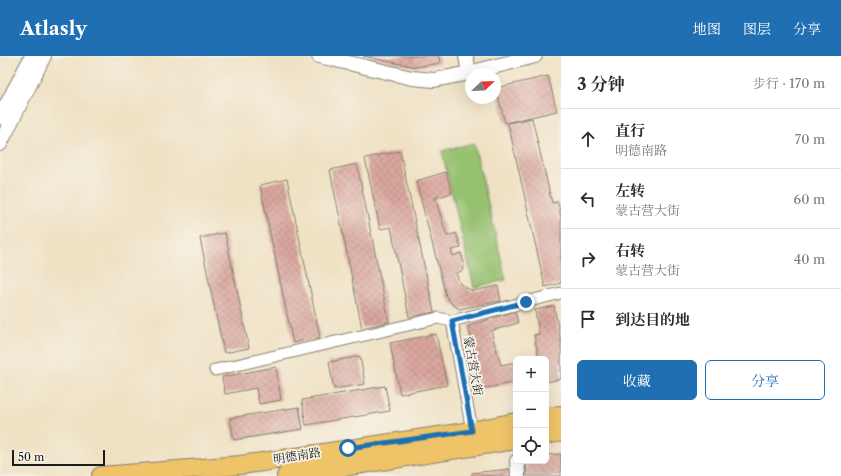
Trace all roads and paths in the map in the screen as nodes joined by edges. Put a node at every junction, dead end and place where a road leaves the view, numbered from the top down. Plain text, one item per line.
1 (32, 56) edge
2 (44, 56) edge
3 (319, 56) edge
4 (466, 56) edge
5 (531, 56) edge
6 (467, 68) edge
7 (487, 68) edge
8 (465, 74) edge
9 (0, 117) edge
10 (0, 144) edge
11 (561, 293) edge
12 (452, 321) junction
13 (216, 370) dead end
14 (561, 415) edge
15 (549, 417) edge
16 (513, 423) edge
17 (561, 432) edge
18 (549, 434) edge
19 (481, 435) junction
20 (513, 443) edge
21 (517, 464) edge
22 (183, 473) edge
23 (101, 476) edge
24 (286, 476) edge
25 (518, 476) edge

1 - 9 street
2 - 10 street
3 - 8 street
4 - 6 street
5 - 7 street
11 - 12 street
12 - 13 street
12 - 19 street, 蒙古营大街
14 - 15 main road
16 - 19 main road, 明德南路
17 - 18 main road
19 - 20 main road, 明德南路
19 - 22 main road, 明德南路
19 - 24 main road, 明德南路
21 - 25 street
22 - 23 main road, 明德南路

